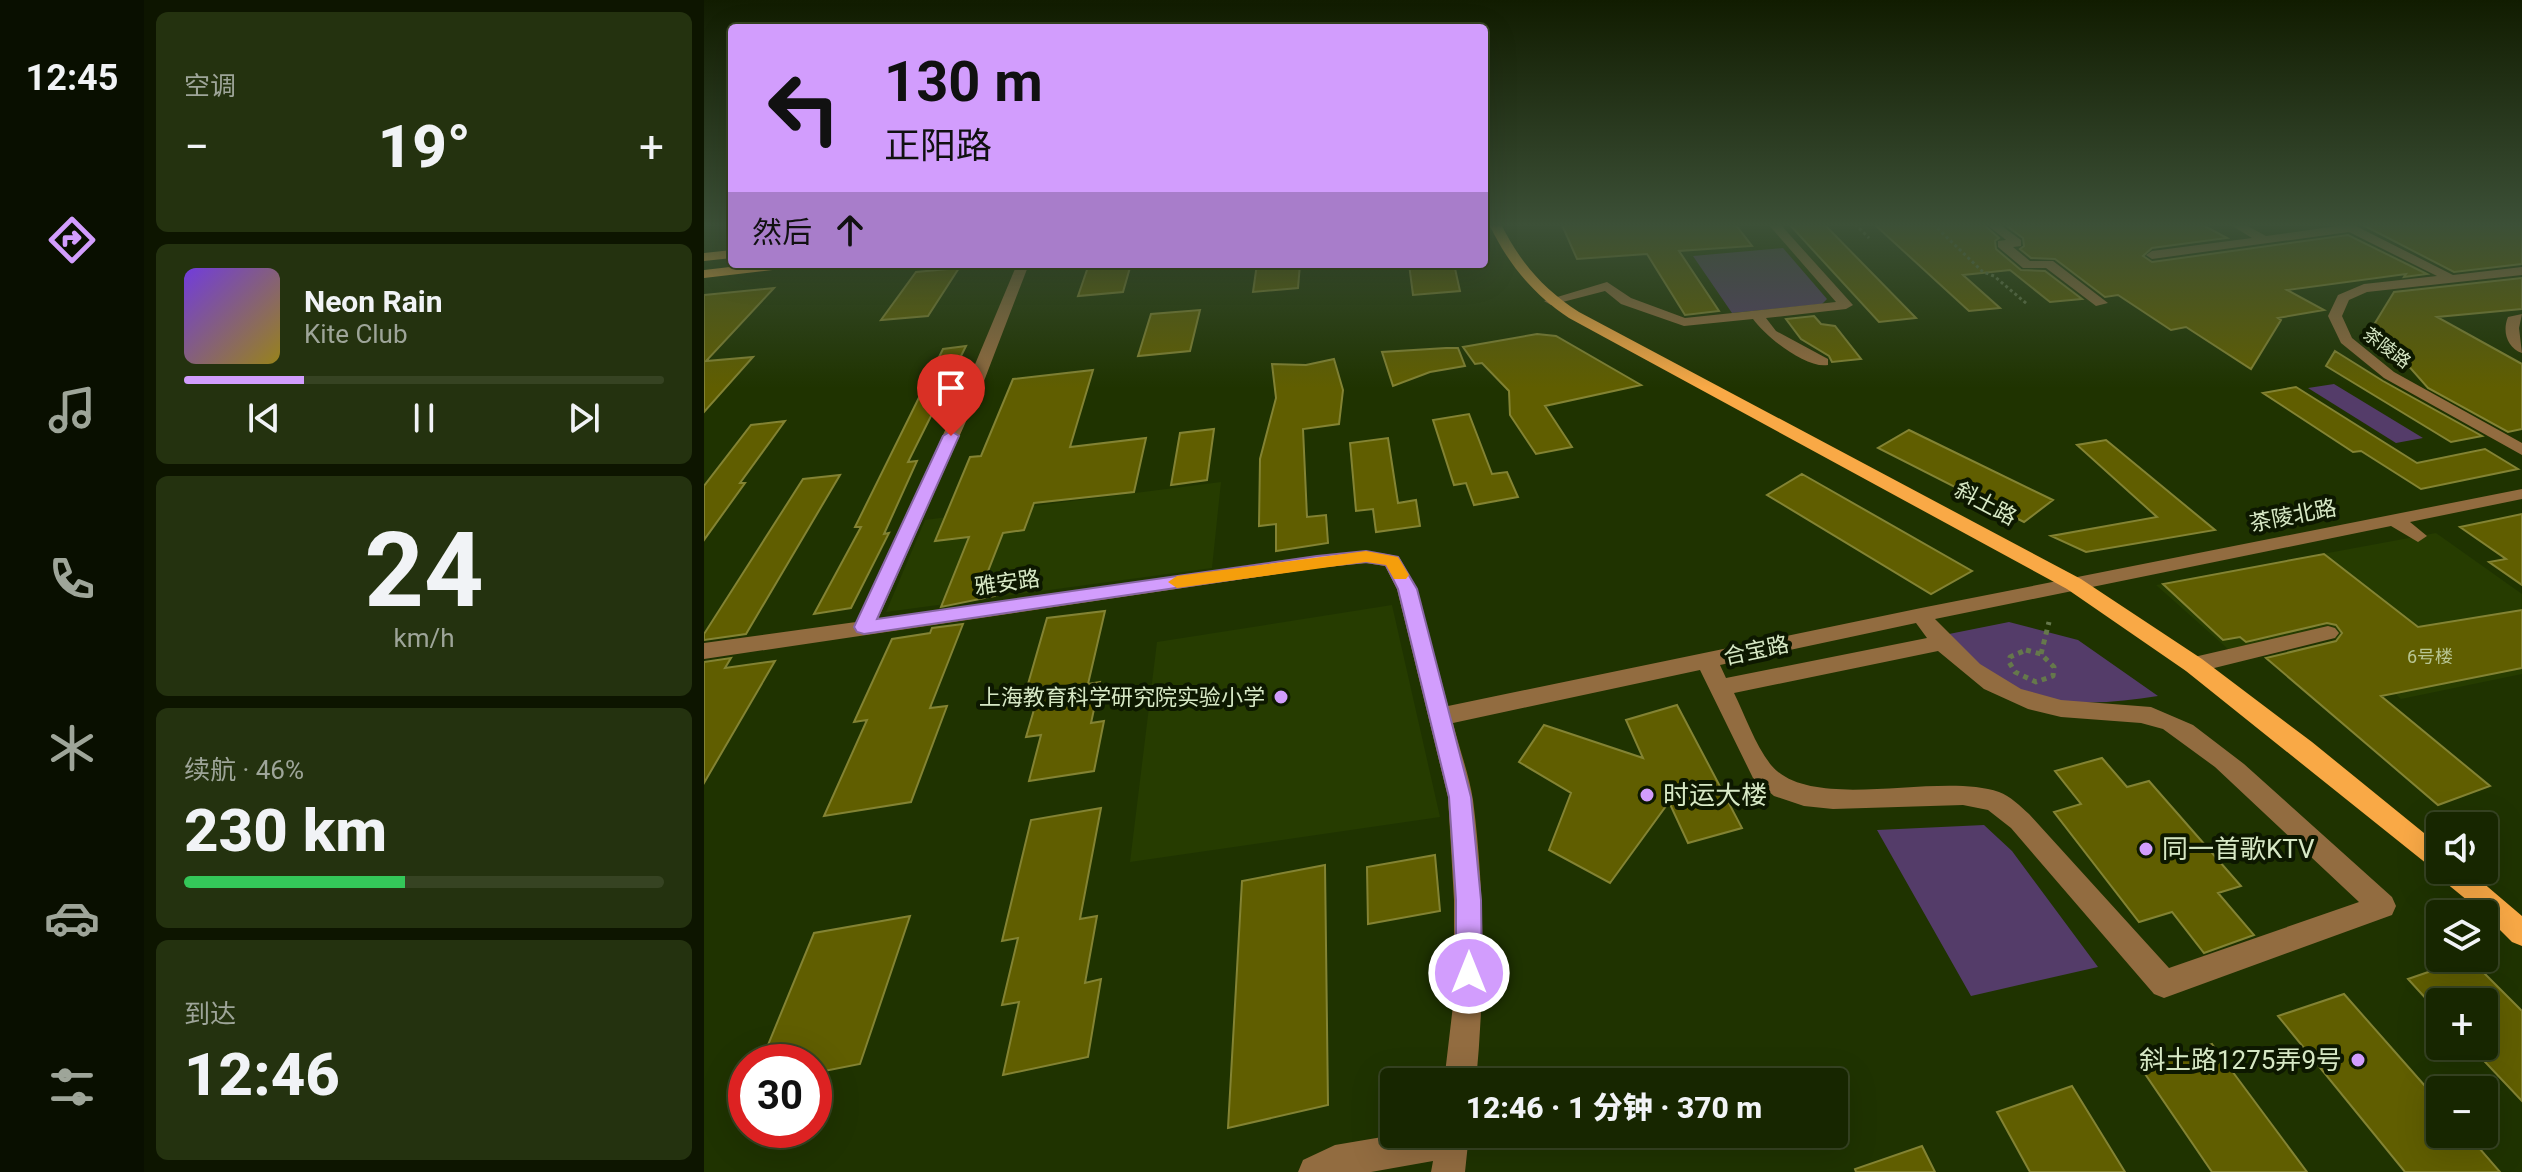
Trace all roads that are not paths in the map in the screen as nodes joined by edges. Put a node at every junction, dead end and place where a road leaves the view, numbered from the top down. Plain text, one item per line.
1 (1017, 279) edge
2 (1527, 279) edge
3 (1823, 279) edge
4 (2069, 279) edge
5 (2444, 279) edge
6 (1551, 301) junction
7 (2101, 303) dead end
8 (1756, 314) junction
9 (2522, 318) edge
10 (2522, 349) edge
11 (1823, 362) dead end
12 (2522, 450) edge
13 (2522, 494) edge
14 (2393, 519) junction
15 (2418, 536) dead end
16 (2074, 584) junction
17 (1921, 615) junction
18 (864, 627) junction
19 (2328, 633) dead end
20 (1941, 643) junction
21 (704, 651) edge
22 (1706, 660) junction
23 (2194, 665) junction
24 (1719, 688) junction
25 (1439, 717) junction
26 (2426, 850) edge
27 (2465, 884) edge
28 (2522, 933) edge
29 (1461, 1068) edge
30 (1451, 1149) edge
31 (1315, 1172) edge

1 - 18 street
2 - 6 main road, 斜土路
3 - 8 street
4 - 7 street
5 - 12 street, 茶陵路
6 - 8 street
6 - 16 main road, 斜土路
8 - 11 street
9 - 10 street
13 - 14 street, 茶陵北路
14 - 15 street
14 - 16 street, 茶陵北路
16 - 17 street, 合宝路
16 - 23 main road, 斜土路
17 - 20 street
17 - 22 street, 合宝路
18 - 21 street, 雅安路
18 - 25 street, 雅安路
19 - 23 street
20 - 24 street
20 - 24 street
22 - 24 street
22 - 25 street, 合宝路
23 - 26 main road, 斜土路
25 - 29 street
27 - 28 main road
30 - 31 street

